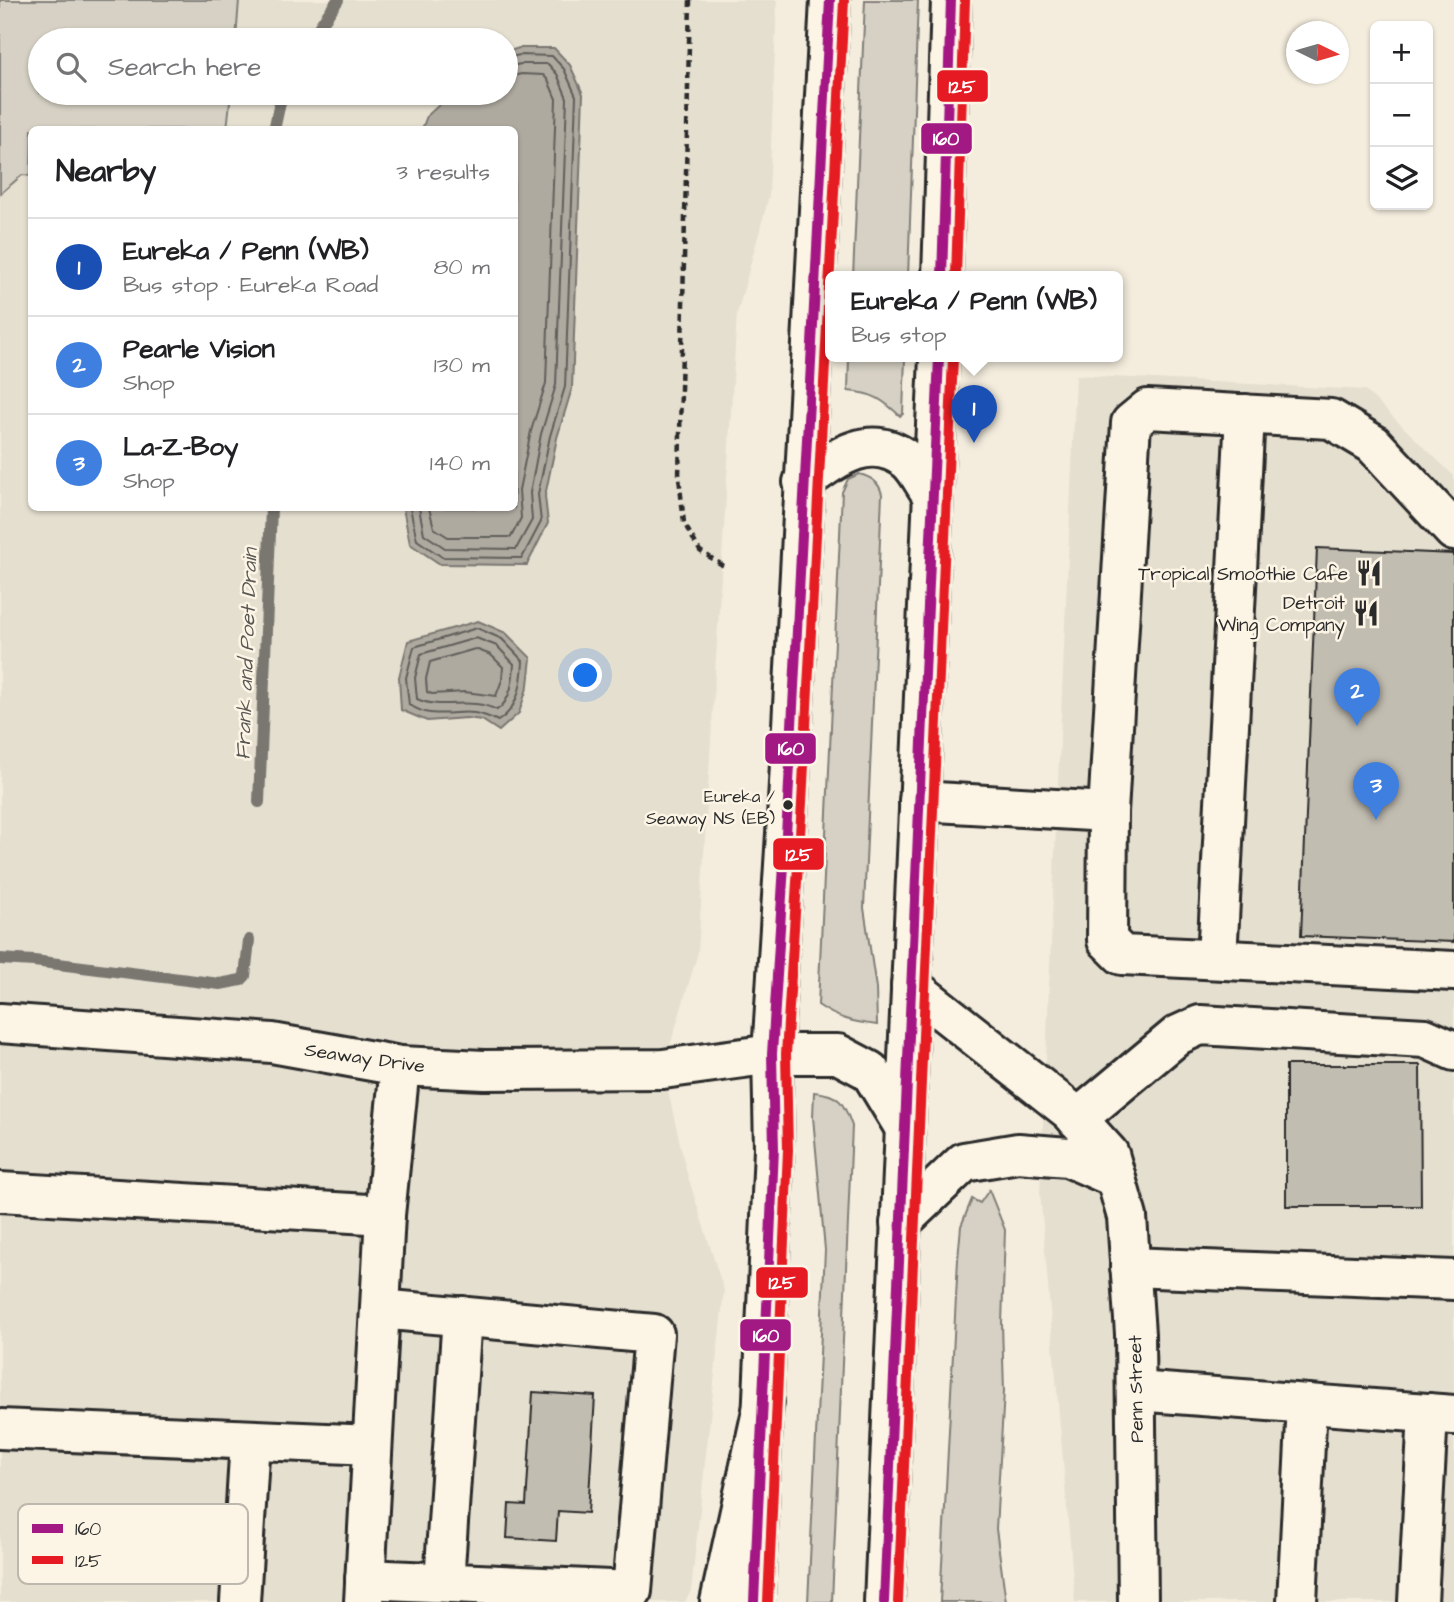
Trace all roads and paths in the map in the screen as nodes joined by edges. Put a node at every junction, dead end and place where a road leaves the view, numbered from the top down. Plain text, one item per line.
1 (690, 0) edge
2 (830, 0) edge
3 (951, 0) edge
4 (942, 271) edge
5 (939, 362) edge
6 (1245, 414) junction
7 (803, 482) junction
8 (933, 496) junction
9 (1454, 531) edge
10 (724, 566) dead end
11 (919, 800) junction
12 (1108, 812) junction
13 (1217, 959) junction
14 (1454, 971) edge
15 (911, 986) junction
16 (0, 1023) edge
17 (1454, 1051) edge
18 (772, 1054) junction
19 (400, 1066) junction
20 (1077, 1119) junction
21 (904, 1127) junction
22 (1116, 1178) junction
23 (0, 1192) edge
24 (385, 1215) junction
25 (900, 1223) junction
26 (1130, 1266) junction
27 (1454, 1280) edge
28 (380, 1309) junction
29 (462, 1317) junction
30 (1136, 1391) junction
31 (764, 1402) junction
32 (1307, 1404) junction
33 (1441, 1414) edge
34 (0, 1429) edge
35 (250, 1440) junction
36 (372, 1446) junction
37 (246, 1504) edge
38 (444, 1582) junction
39 (241, 1584) edge
40 (364, 1590) edge
41 (240, 1602) edge
42 (720, 1602) edge
43 (754, 1602) edge
44 (884, 1602) edge
45 (1138, 1602) edge
46 (1297, 1602) edge
47 (1418, 1602) edge

1 - 10 path
2 - 7 main road
3 - 4 main road
5 - 8 main road
6 - 9 main road
6 - 12 main road
6 - 13 main road
7 - 8 main road
7 - 18 main road
8 - 11 main road
11 - 12 main road
11 - 15 main road
12 - 13 main road
13 - 14 main road
15 - 20 main road, Penn Street
15 - 21 main road
16 - 19 main road, Seaway Drive
17 - 20 main road
18 - 19 main road, Seaway Drive
18 - 21 main road, Seaway Drive
18 - 31 main road
19 - 24 main road
20 - 22 main road, Penn Street
21 - 25 main road
22 - 25 main road
22 - 26 main road, Penn Street
23 - 24 main road
24 - 28 main road
25 - 44 main road
26 - 27 main road
26 - 30 main road, Penn Street
28 - 29 main road
28 - 36 main road
29 - 38 main road
29 - 38 main road
30 - 32 main road
30 - 45 main road, Penn Street
31 - 42 main road
31 - 43 main road
32 - 33 main road
32 - 46 main road
33 - 47 main road
34 - 35 main road
35 - 36 main road
35 - 37 main road
36 - 40 main road
38 - 40 main road
39 - 41 main road

